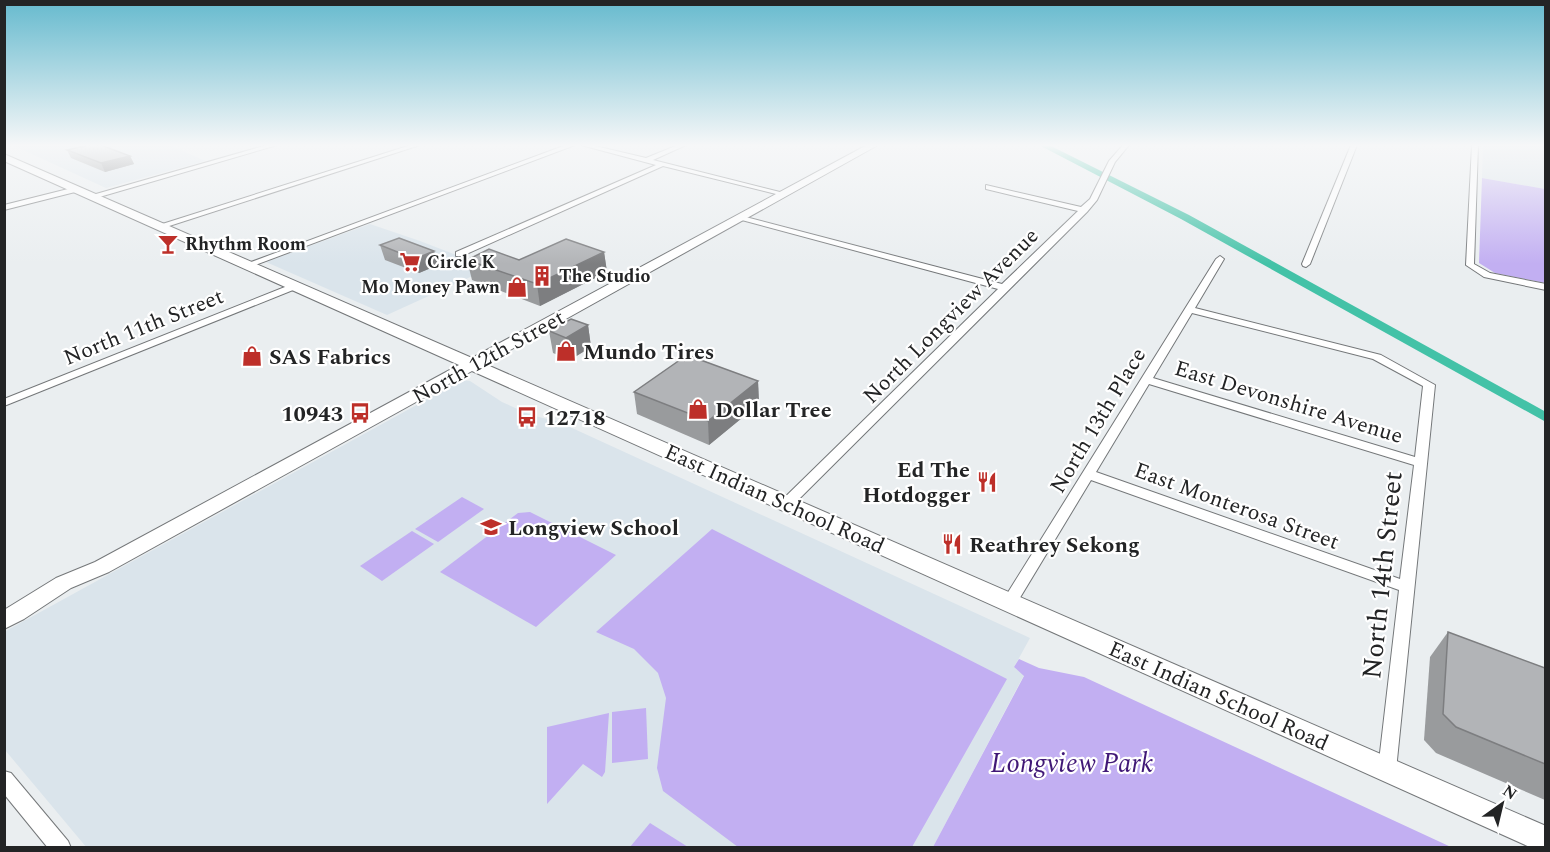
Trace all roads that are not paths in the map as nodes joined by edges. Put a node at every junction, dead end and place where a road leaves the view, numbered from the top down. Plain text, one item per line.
1 (66, 185) edge
2 (133, 185) edge
3 (291, 185) edge
4 (464, 185) edge
5 (616, 185) edge
6 (747, 185) edge
7 (801, 185) edge
8 (1100, 185) edge
9 (1338, 185) edge
10 (1473, 185) edge
11 (989, 187) dead end
12 (76, 189) junction
13 (784, 194) junction
14 (93, 196) junction
15 (4, 208) edge
16 (1084, 210) junction
17 (741, 217) junction
18 (160, 226) junction
19 (459, 254) dead end
20 (1220, 259) dead end
21 (1306, 264) dead end
22 (247, 265) junction
23 (295, 286) junction
24 (1545, 287) edge
25 (1005, 288) junction
26 (1189, 309) junction
27 (470, 365) junction
28 (1146, 380) junction
29 (4, 403) edge
30 (1419, 462) junction
31 (1088, 474) junction
32 (787, 503) junction
33 (1407, 587) junction
34 (1010, 603) junction
35 (4, 621) edge
36 (1388, 770) junction
37 (4, 778) edge
38 (1545, 840) edge
39 (61, 848) edge

1 - 12 main road, East Indian School Road
2 - 14 street
3 - 18 street
4 - 22 street
5 - 19 street
6 - 13 street
7 - 13 main road, North 12th Street
8 - 16 street, North Longview Avenue
9 - 21 street
10 - 24 street
11 - 16 street
12 - 14 main road, East Indian School Road
12 - 15 street
13 - 17 main road, North 12th Street
14 - 18 main road, East Indian School Road
16 - 25 street, North Longview Avenue
17 - 25 street
17 - 27 main road, North 12th Street
18 - 22 main road, East Indian School Road
20 - 26 street, North 13th Place
22 - 23 main road, East Indian School Road
23 - 27 main road, East Indian School Road
23 - 29 street, North 11th Street
25 - 32 street, North Longview Avenue
26 - 28 street, North 13th Place
26 - 30 street, North 14th Street
27 - 32 main road, East Indian School Road
27 - 35 main road, North 12th Street
28 - 30 street, East Devonshire Avenue
28 - 31 street, North 13th Place
30 - 33 street, North 14th Street
31 - 33 street, East Monterosa Street
31 - 34 street, North 13th Place
32 - 34 main road, East Indian School Road
33 - 36 street, North 14th Street
34 - 36 main road, East Indian School Road
36 - 38 main road, East Indian School Road
37 - 39 street

